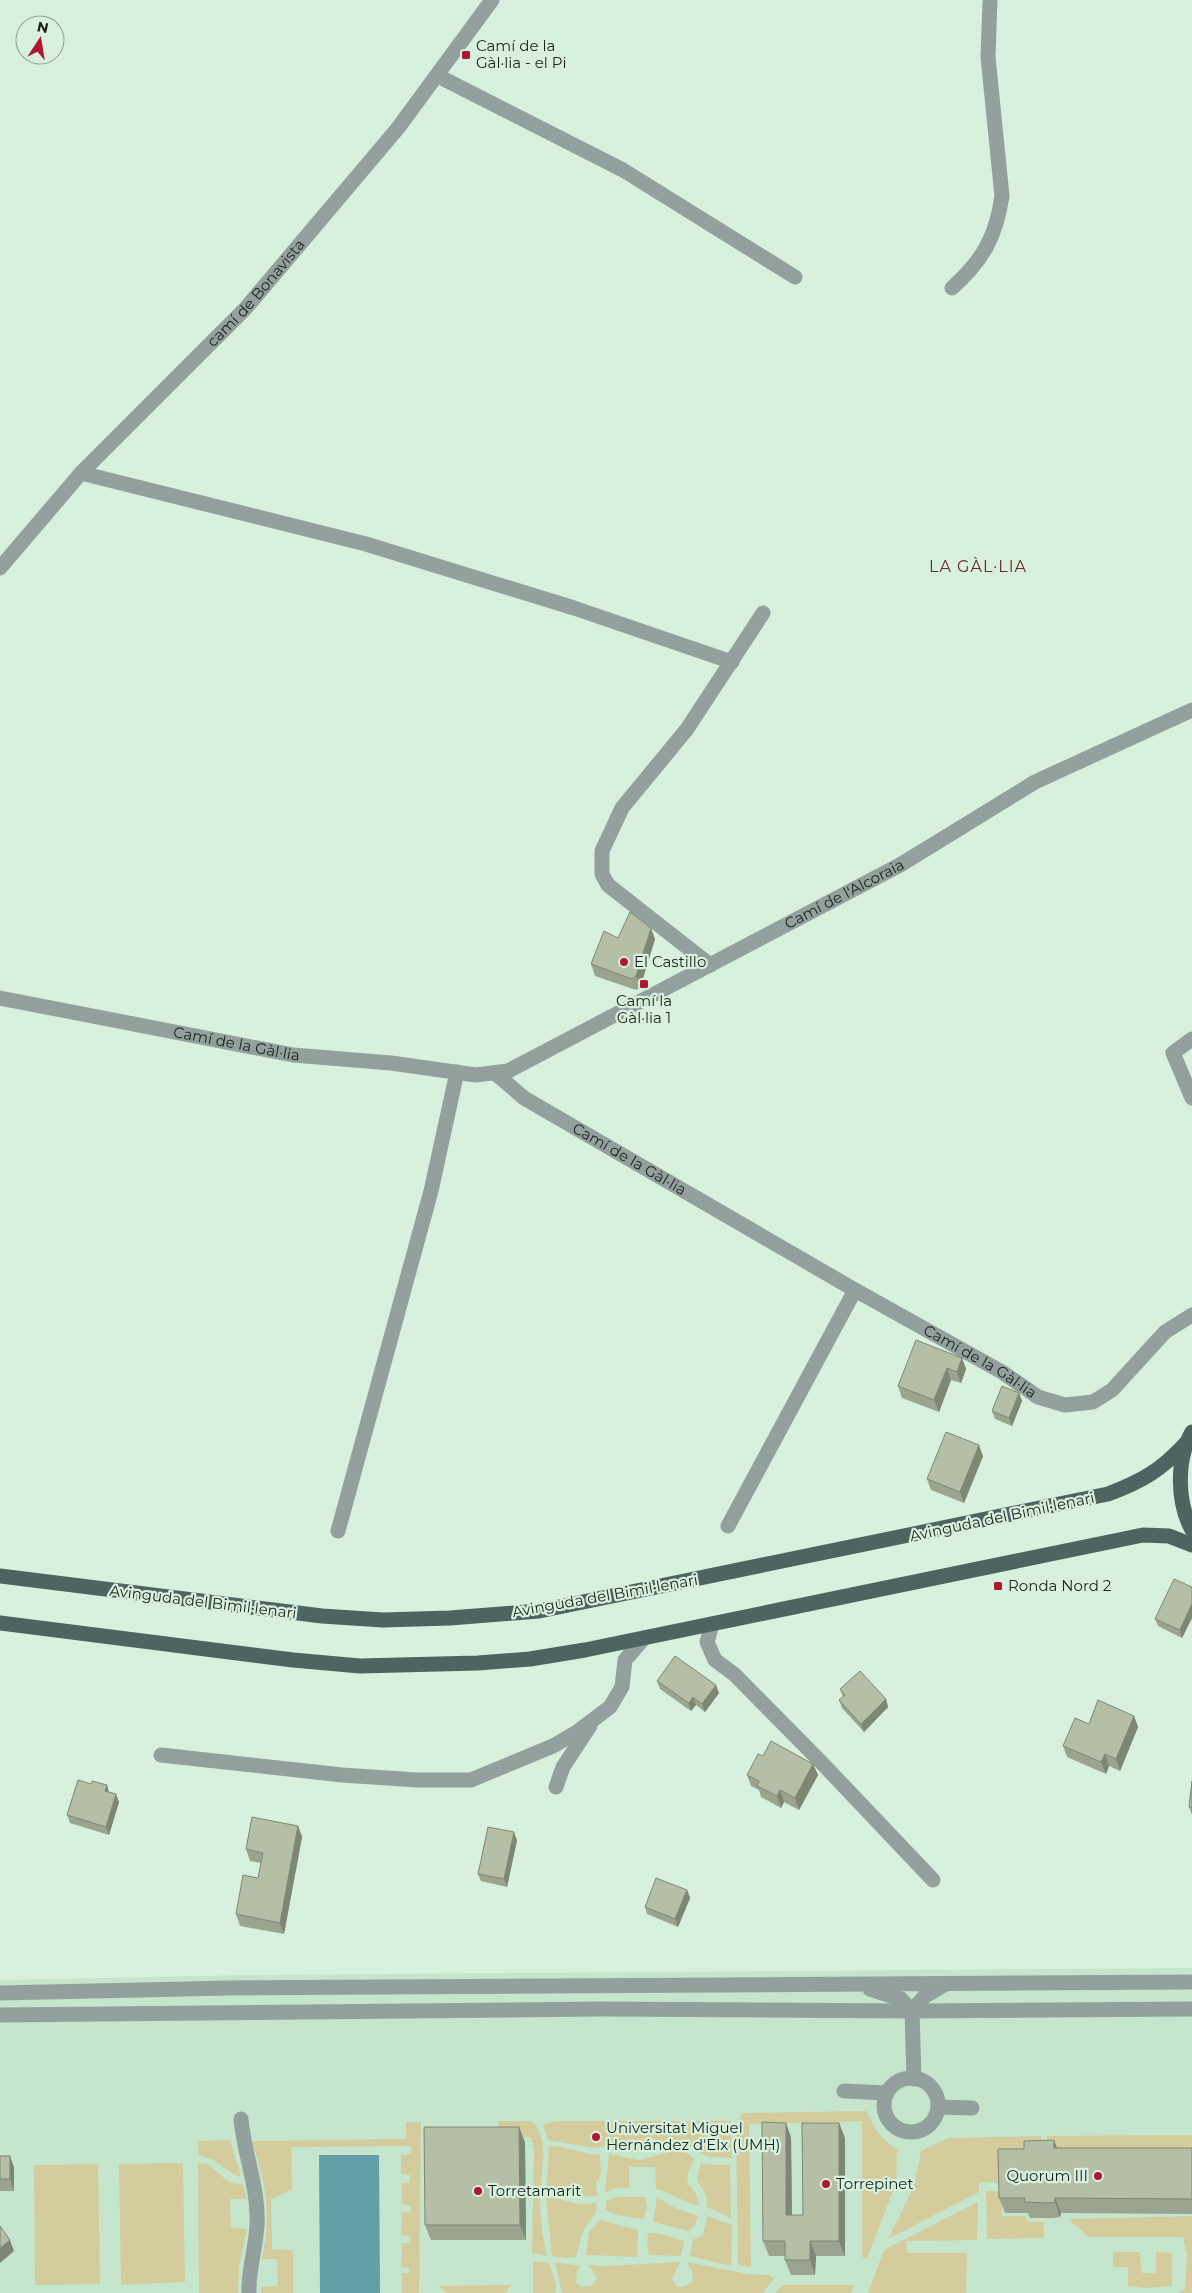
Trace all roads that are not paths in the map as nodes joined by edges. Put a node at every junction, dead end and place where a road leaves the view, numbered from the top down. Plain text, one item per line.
1 (492, 0) edge
2 (990, 0) edge
3 (438, 76) junction
4 (796, 278) dead end
5 (952, 288) dead end
6 (81, 473) junction
7 (0, 568) edge
8 (763, 613) dead end
9 (732, 662) junction
10 (1192, 710) edge
11 (710, 965) junction
12 (0, 998) edge
13 (1192, 1039) edge
14 (456, 1072) junction
15 (495, 1073) junction
16 (1192, 1098) edge
17 (855, 1290) junction
18 (1190, 1321) edge
19 (1190, 1437) edge
20 (728, 1526) dead end
21 (1192, 1530) edge
22 (338, 1531) dead end
23 (1192, 1545) edge
24 (0, 1576) edge
25 (0, 1623) edge
26 (712, 1624) junction
27 (644, 1638) junction
28 (595, 1719) junction
29 (161, 1756) dead end
30 (556, 1787) dead end
31 (933, 1880) dead end
32 (1192, 1982) edge
33 (946, 1984) junction
34 (854, 1985) junction
35 (0, 1993) edge
36 (1192, 2009) edge
37 (912, 2011) junction
38 (0, 2015) edge
39 (914, 2079) junction
40 (844, 2091) dead end
41 (887, 2093) junction
42 (938, 2107) junction
43 (972, 2108) dead end
44 (241, 2119) dead end
45 (249, 2293) edge

1 - 3 street, camí de Bonavista
2 - 5 street
3 - 4 street
3 - 6 street, camí de Bonavista
6 - 7 street, camí de Bonavista
6 - 9 street
8 - 9 street
9 - 11 street
10 - 11 street, Camí de l'Alcoraia
11 - 15 street, Camí de l'Alcoraia
12 - 14 street, Camí de la Gàl·lia
13 - 16 street
14 - 15 street, Camí de la Gàl·lia
14 - 22 street
15 - 17 street, Camí de la Gàl·lia
17 - 18 street, Camí de la Gàl·lia
17 - 20 street
19 - 21 main road
19 - 24 main road, Avinguda del Bimil·lenari
23 - 26 main road
25 - 27 main road
26 - 27 main road
26 - 31 street
27 - 28 street
28 - 29 street
28 - 30 street
32 - 33 street
33 - 34 street
33 - 37 street
34 - 35 street
34 - 37 street
36 - 37 street
37 - 38 street
37 - 39 street
39 - 41 street
39 - 42 street
40 - 41 street
41 - 42 street
42 - 43 street
44 - 45 street

